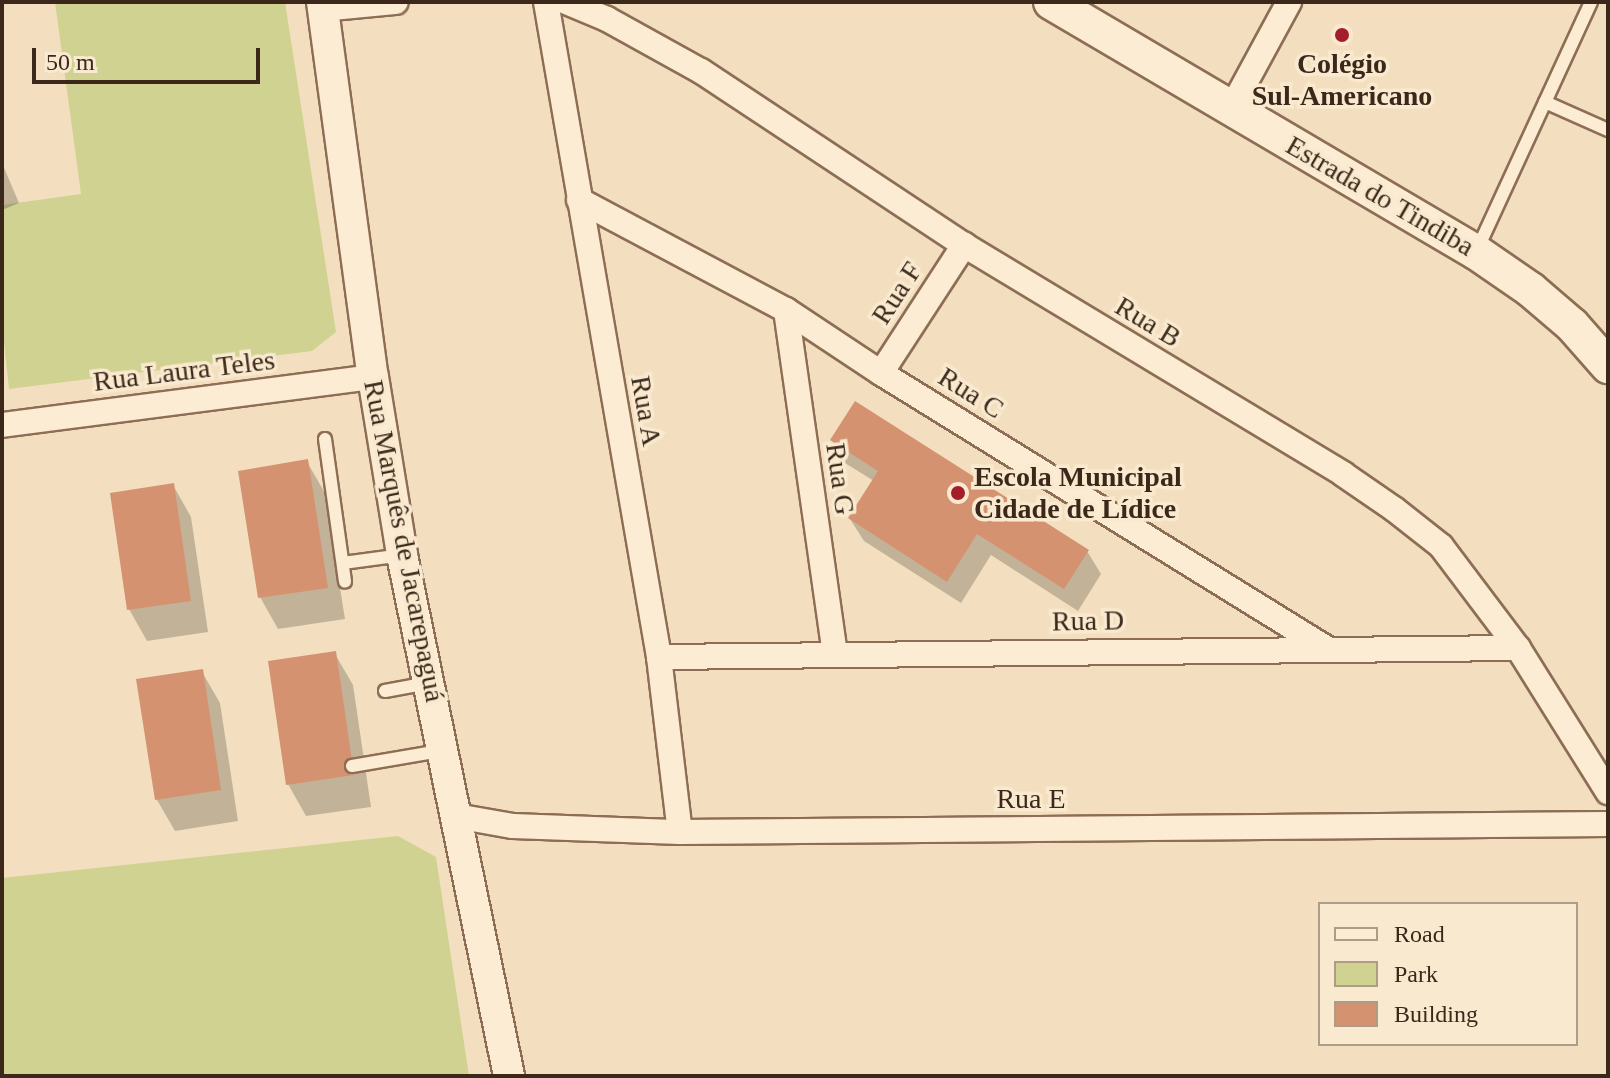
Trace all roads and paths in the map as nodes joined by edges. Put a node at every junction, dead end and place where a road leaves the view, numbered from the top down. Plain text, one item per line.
1 (396, 2) edge
2 (546, 2) edge
3 (566, 2) edge
4 (1051, 2) edge
5 (1289, 2) edge
6 (1591, 2) edge
7 (322, 5) edge
8 (1545, 102) junction
9 (1231, 109) junction
10 (1608, 130) edge
11 (579, 200) junction
12 (964, 245) junction
13 (1476, 252) junction
14 (786, 310) junction
15 (1608, 366) edge
16 (881, 373) junction
17 (373, 377) junction
18 (2, 425) edge
19 (325, 439) dead end
20 (402, 555) junction
21 (343, 563) junction
22 (345, 582) dead end
23 (1326, 648) junction
24 (1518, 648) junction
25 (835, 655) junction
26 (659, 657) junction
27 (431, 683) junction
28 (385, 691) dead end
29 (443, 751) junction
30 (352, 766) dead end
31 (1608, 792) edge
32 (456, 816) junction
33 (1608, 824) edge
34 (680, 832) junction
35 (509, 1076) edge

1 - 7 street
2 - 11 street, Rua A
3 - 12 street, Rua B
4 - 9 main road, Estrada do Tindiba
5 - 9 street
6 - 8 lane
7 - 17 street, Rua Marquês de Jacarepaguá
8 - 10 lane
8 - 13 lane
9 - 13 main road, Estrada do Tindiba
11 - 14 street, Rua C
11 - 26 street, Rua A
12 - 16 street, Rua F
12 - 24 street, Rua B
13 - 15 main road, Estrada do Tindiba
14 - 16 street, Rua C
14 - 25 street, Rua G
16 - 23 street, Rua C
17 - 18 street, Rua Laura Teles
17 - 20 street, Rua Marquês de Jacarepaguá
19 - 21 lane
20 - 21 lane
20 - 27 street, Rua Marquês de Jacarepaguá
21 - 22 lane
23 - 24 street, Rua D
23 - 25 street, Rua D
24 - 31 street, Rua B
25 - 26 street, Rua D
26 - 34 street, Rua A
27 - 28 lane
27 - 29 street, Rua Marquês de Jacarepaguá
29 - 30 lane
29 - 32 street, Rua Marquês de Jacarepaguá
32 - 34 street, Rua E
32 - 35 street, Rua Marquês de Jacarepaguá
33 - 34 street, Rua E

